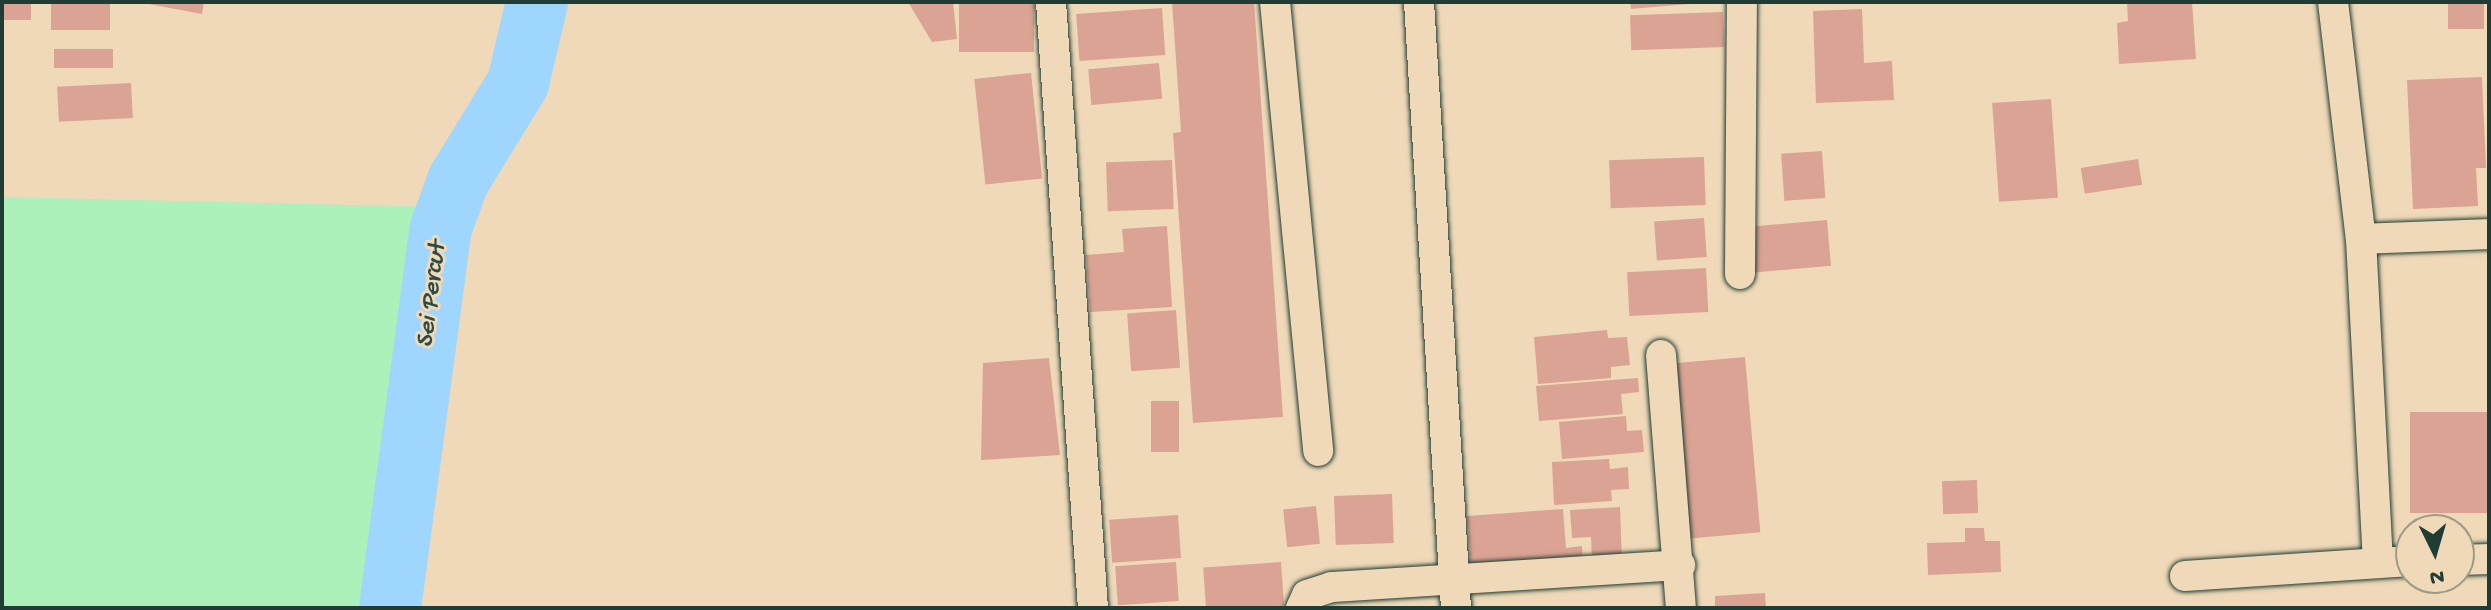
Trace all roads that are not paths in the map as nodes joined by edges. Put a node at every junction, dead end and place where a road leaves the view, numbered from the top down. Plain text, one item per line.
1 (1051, 2) edge
2 (1275, 2) edge
3 (1419, 2) edge
4 (1742, 2) edge
5 (2333, 2) edge
6 (2489, 234) edge
7 (2361, 239) junction
8 (1740, 274) dead end
9 (1661, 355) dead end
10 (1318, 451) dead end
11 (2378, 561) junction
12 (2395, 561) edge
13 (1680, 565) junction
14 (2185, 576) dead end
15 (1456, 594) edge
16 (1093, 608) edge
17 (1301, 608) edge
18 (1681, 608) edge

1 - 16 street
2 - 10 street
3 - 15 street
4 - 8 street
5 - 7 street
6 - 7 street
7 - 11 street
9 - 13 street
11 - 12 street
11 - 14 street
13 - 15 street
13 - 18 street
15 - 17 street

